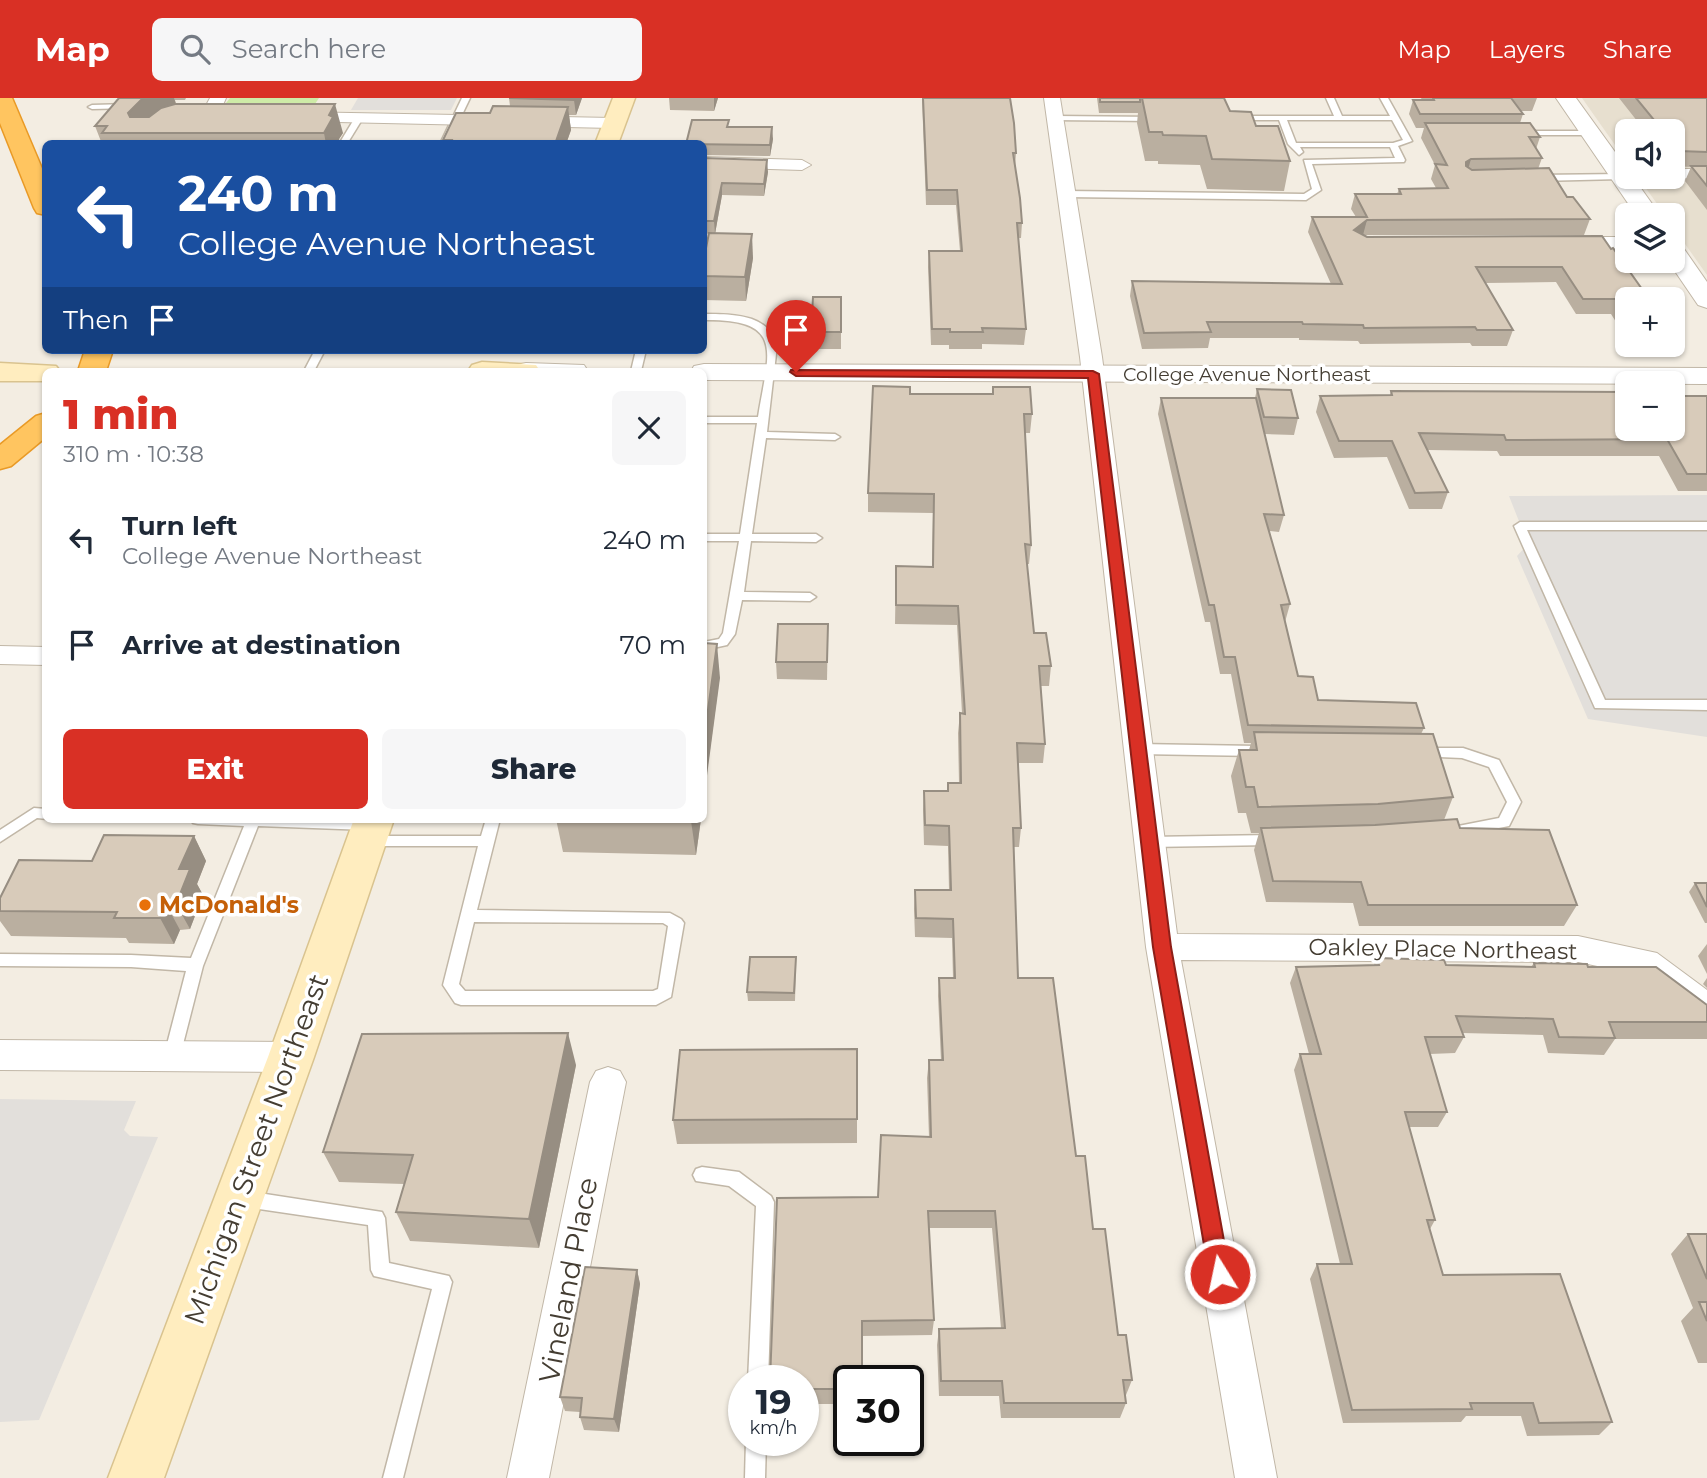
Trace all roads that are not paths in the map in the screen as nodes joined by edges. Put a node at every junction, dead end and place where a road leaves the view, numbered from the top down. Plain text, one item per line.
1 (1, 98) edge
2 (337, 98) edge
3 (466, 98) edge
4 (624, 98) edge
5 (1330, 98) edge
6 (1384, 98) edge
7 (1566, 98) edge
8 (213, 105) edge
9 (145, 106) dead end
10 (92, 107) dead end
11 (1054, 108) edge
12 (326, 117) junction
13 (359, 118) junction
14 (1169, 118) edge
15 (1224, 118) edge
16 (1282, 118) junction
17 (1339, 118) junction
18 (1395, 118) junction
19 (456, 119) junction
20 (192, 121) edge
21 (609, 133) edge
22 (1403, 133) junction
23 (1416, 133) dead end
24 (1507, 133) edge
25 (1591, 133) junction
26 (345, 140) edge
27 (446, 140) edge
28 (1293, 145) junction
29 (1393, 145) junction
30 (707, 162) edge
31 (1307, 162) junction
32 (1615, 164) edge
33 (802, 165) dead end
34 (1615, 174) edge
35 (1685, 174) edge
36 (1707, 174) edge
37 (1521, 178) edge
38 (1066, 194) junction
39 (42, 198) edge
40 (1615, 243) edge
41 (1544, 244) edge
42 (1685, 268) edge
43 (1707, 300) edge
44 (707, 317) edge
45 (0, 372) edge
46 (42, 372) edge
47 (707, 372) edge
48 (770, 372) junction
49 (1093, 374) junction
50 (1707, 376) edge
51 (707, 420) edge
52 (763, 420) junction
53 (42, 425) edge
54 (761, 435) junction
55 (835, 437) dead end
56 (0, 460) edge
57 (1707, 526) edge
58 (707, 537) edge
59 (745, 537) junction
60 (816, 538) dead end
61 (737, 596) junction
62 (810, 597) dead end
63 (707, 645) edge
64 (0, 655) edge
65 (42, 656) edge
66 (1707, 705) edge
67 (1138, 749) junction
68 (1275, 751) edge
69 (1409, 752) edge
70 (40, 814) edge
71 (252, 823) edge
72 (287, 823) edge
73 (492, 823) edge
74 (371, 828) edge
75 (1437, 833) edge
76 (0, 837) edge
77 (1290, 840) edge
78 (487, 841) junction
79 (1149, 842) junction
80 (468, 916) junction
81 (1162, 947) junction
82 (0, 960) edge
83 (196, 965) junction
84 (1707, 1009) edge
85 (0, 1055) edge
86 (172, 1056) junction
87 (291, 1057) junction
88 (608, 1082) dead end
89 (702, 1175) dead end
90 (239, 1198) junction
91 (759, 1365) edge
92 (756, 1456) edge
93 (136, 1478) edge
94 (393, 1478) edge
95 (528, 1478) edge
96 (755, 1478) edge
97 (1255, 1478) edge

1 - 39 highway
2 - 12 street
3 - 19 lane
4 - 21 main road
5 - 17 lane
6 - 18 lane
7 - 25 street
8 - 12 street
8 - 20 street
9 - 10 lane
11 - 14 lane
11 - 38 street
12 - 13 street
13 - 19 street
13 - 26 lane
15 - 16 lane
16 - 17 lane
16 - 28 lane
17 - 18 lane
18 - 22 lane
19 - 21 street
19 - 27 lane
22 - 23 lane
22 - 29 lane
24 - 25 lane
25 - 32 street
28 - 29 lane
28 - 31 lane
29 - 31 lane
30 - 33 street
31 - 38 lane
34 - 37 lane
35 - 36 street
38 - 49 street
40 - 41 street
42 - 43 street
44 - 48 lane
45 - 46 main road
47 - 48 street, College Avenue Northeast
48 - 49 street, College Avenue Northeast
48 - 52 lane
49 - 50 street, College Avenue Northeast
49 - 67 street
51 - 52 lane
52 - 54 lane
53 - 56 highway
54 - 55 lane
54 - 59 lane
57 - 66 lane
58 - 59 lane
59 - 60 lane
59 - 61 lane
61 - 62 lane
61 - 63 lane
64 - 65 street
67 - 68 lane
67 - 79 street
69 - 75 lane
70 - 76 lane
71 - 83 lane
72 - 74 lane
73 - 78 lane
74 - 78 lane
74 - 87 main road, Michigan Street Northeast
77 - 79 lane
78 - 80 lane
79 - 81 street
80 - 80 lane
81 - 84 street, Oakley Place Northeast
81 - 97 street
82 - 83 lane
83 - 86 lane
85 - 86 street
86 - 87 street
87 - 90 main road, Michigan Street Northeast
88 - 95 street, Vineland Place
89 - 91 lane
90 - 93 main road, Michigan Street Northeast
90 - 94 lane
92 - 96 lane

